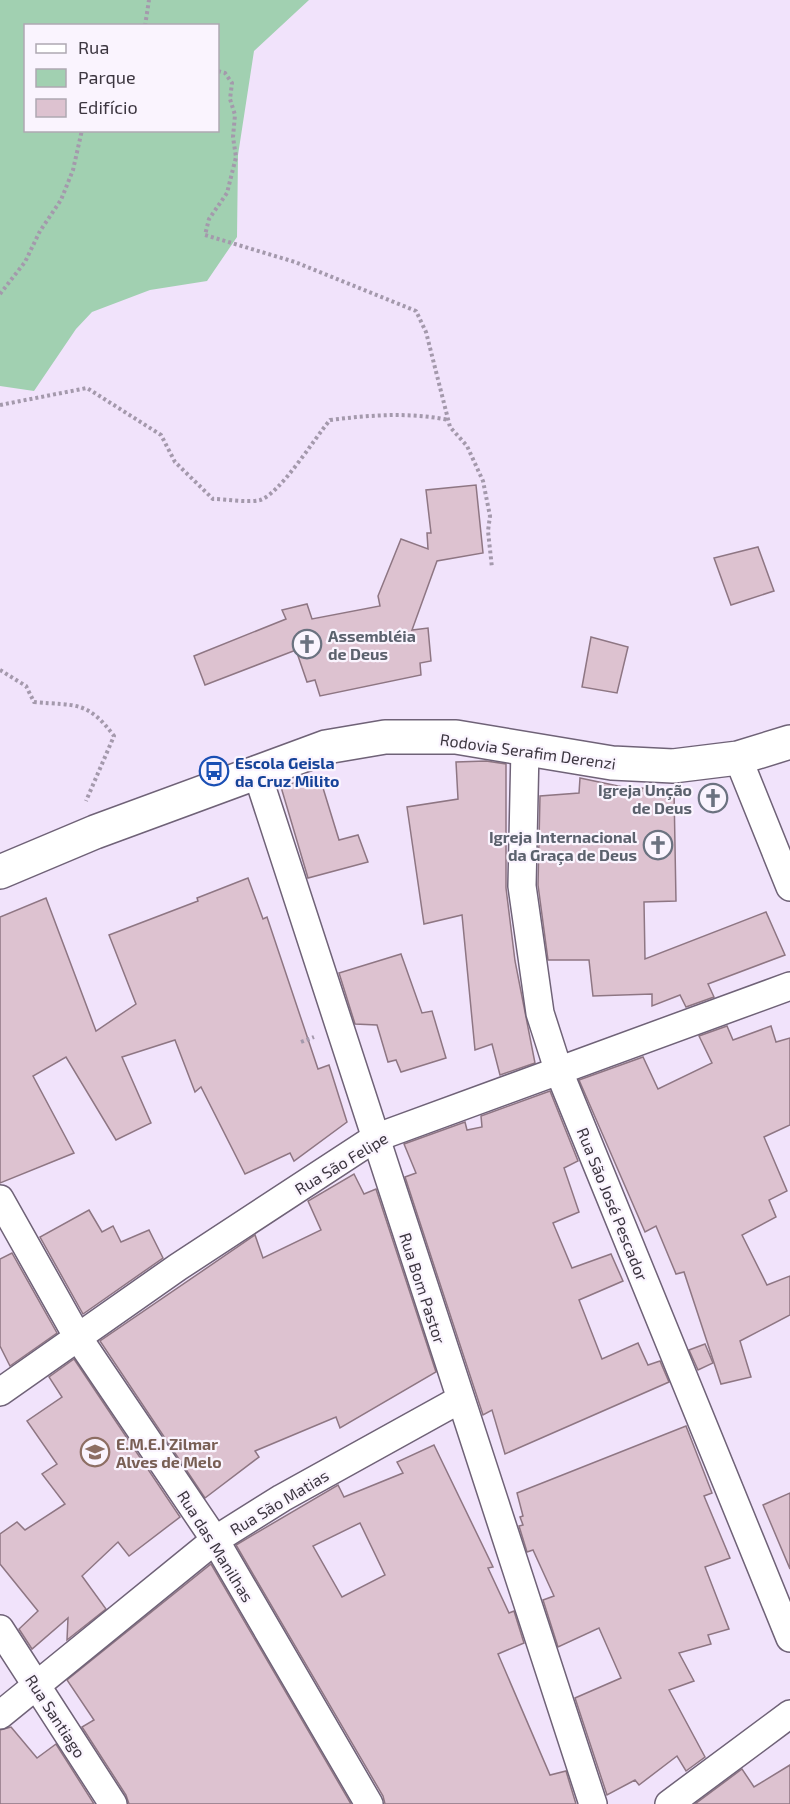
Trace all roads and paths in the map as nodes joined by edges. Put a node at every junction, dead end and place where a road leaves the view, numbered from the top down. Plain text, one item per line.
1 (149, 0) edge
2 (145, 24) edge
3 (219, 71) edge
4 (82, 132) edge
5 (0, 294) edge
6 (0, 405) edge
7 (449, 420) junction
8 (492, 568) dead end
9 (0, 670) edge
10 (790, 742) edge
11 (525, 749) junction
12 (738, 758) junction
13 (256, 770) junction
14 (95, 832) junction
15 (0, 872) edge
16 (790, 886) edge
17 (790, 986) edge
18 (558, 1069) junction
19 (375, 1138) junction
20 (0, 1199) edge
21 (77, 1335) junction
22 (0, 1392) edge
23 (459, 1400) junction
24 (215, 1540) junction
25 (0, 1629) edge
26 (790, 1638) edge
27 (37, 1686) junction
28 (790, 1714) edge
29 (0, 1715) edge
30 (113, 1804) edge
31 (369, 1804) edge
32 (593, 1804) edge
33 (669, 1804) edge

1 - 2 path
3 - 7 path
4 - 5 path
6 - 7 path
7 - 8 path
9 - 14 path
10 - 12 main road, Rodovia Serafim Derenzi
11 - 12 main road, Rodovia Serafim Derenzi
11 - 13 main road, Rodovia Serafim Derenzi
11 - 18 street, Rua São José Pescador
12 - 16 street
13 - 14 main road, Rodovia Serafim Derenzi
13 - 19 street, Rua Bom Pastor
14 - 15 main road, Rodovia Serafim Derenzi
17 - 18 street, Rua São Felipe
18 - 19 street, Rua São Felipe
18 - 26 street, Rua São José Pescador
19 - 21 street, Rua São Felipe
19 - 23 street, Rua Bom Pastor
20 - 21 street, Rua das Manilhas
21 - 22 street, Rua São Felipe
21 - 24 street, Rua das Manilhas
23 - 24 street, Rua São Matias
23 - 32 street, Rua Bom Pastor
24 - 27 street, Rua São Matias
24 - 31 street, Rua das Manilhas
25 - 27 street, Rua Santiago
27 - 29 street, Rua São Matias
27 - 30 street, Rua Santiago
28 - 33 street

